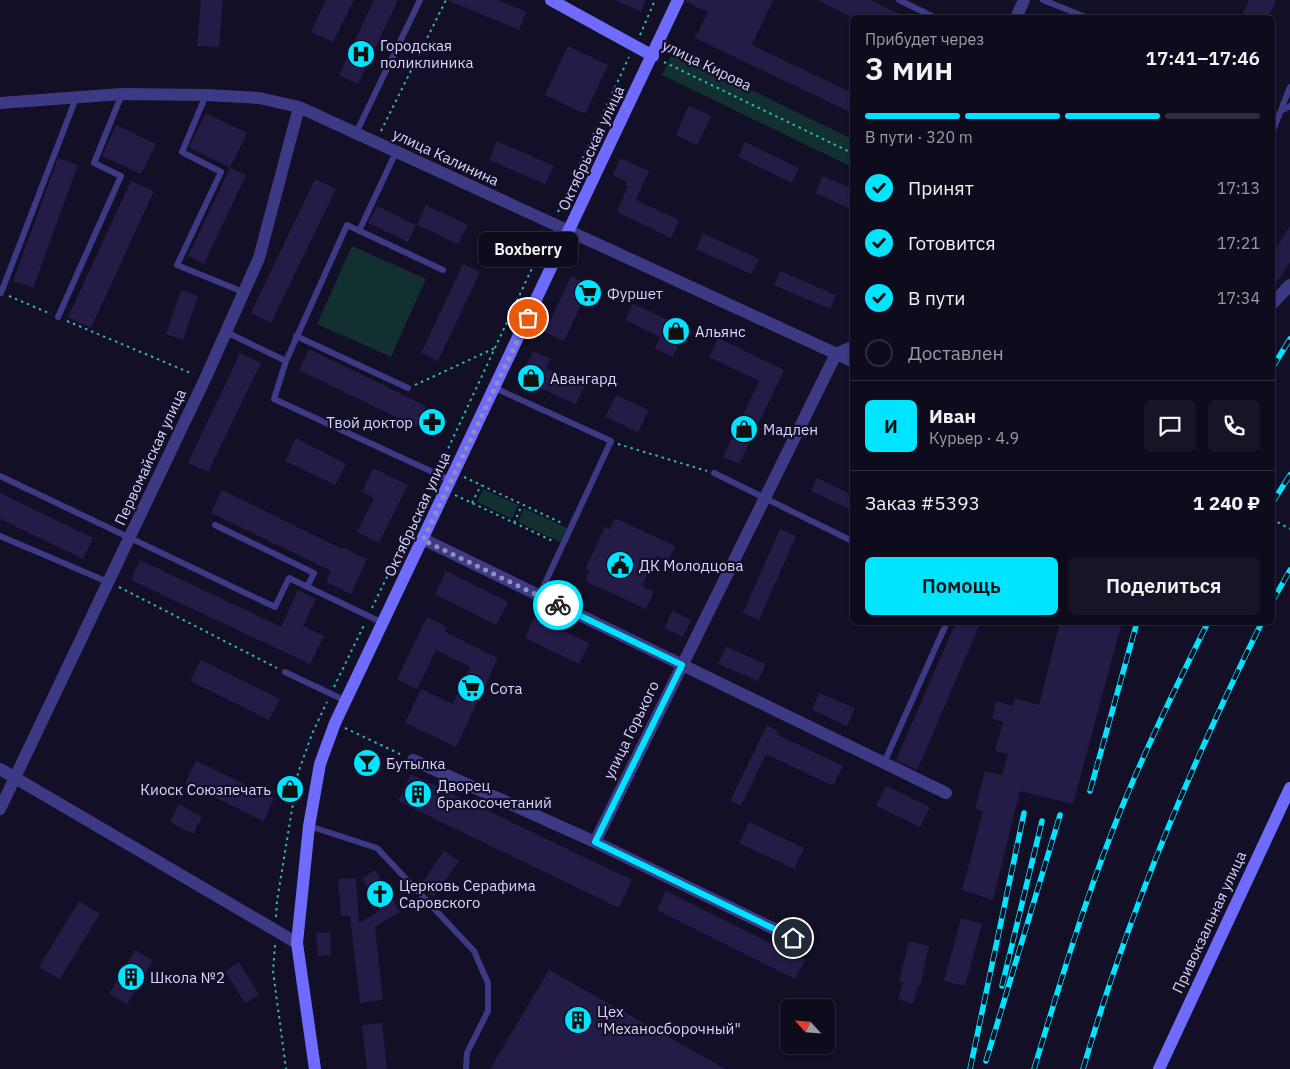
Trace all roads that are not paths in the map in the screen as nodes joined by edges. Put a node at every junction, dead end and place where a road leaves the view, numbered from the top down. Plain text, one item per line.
1 (420, 0) edge
2 (551, 0) edge
3 (678, 0) edge
4 (899, 0) edge
5 (1024, 0) edge
6 (1042, 0) edge
7 (930, 15) edge
8 (1017, 15) edge
9 (1080, 15) edge
10 (653, 56) junction
11 (1290, 87) edge
12 (122, 94) junction
13 (206, 95) junction
14 (76, 96) junction
15 (0, 103) edge
16 (1290, 106) edge
17 (299, 107) junction
18 (1281, 111) junction
19 (1275, 126) edge
20 (356, 133) junction
21 (396, 152) junction
22 (360, 231) junction
23 (569, 232) junction
24 (442, 270) dead end
25 (1290, 285) edge
26 (243, 292) junction
27 (2, 293) road end
28 (1275, 301) edge
29 (58, 317) road end
30 (226, 332) junction
31 (296, 336) junction
32 (850, 347) edge
33 (836, 354) junction
34 (850, 360) edge
35 (286, 361) junction
36 (408, 388) road end
37 (495, 388) junction
38 (714, 473) road end
39 (0, 476) edge
40 (451, 482) junction
41 (765, 499) junction
42 (215, 525) dead end
43 (0, 536) edge
44 (129, 538) junction
45 (423, 540) junction
46 (850, 540) edge
47 (108, 582) junction
48 (308, 587) junction
49 (539, 596) junction
50 (384, 623) junction
51 (946, 625) edge
52 (682, 665) junction
53 (285, 672) road end
54 (346, 701) junction
55 (413, 760) road end
56 (884, 763) junction
57 (0, 769) edge
58 (14, 778) junction
59 (1290, 788) edge
60 (946, 793) dead end
61 (0, 809) edge
62 (309, 826) junction
63 (595, 842) junction
64 (793, 938) dead end
65 (297, 943) junction
66 (315, 1069) edge
67 (466, 1069) edge
68 (1159, 1069) edge

1 - 20 lane
2 - 10 main road, улица Кирова
3 - 10 main road, Октябрьская улица
4 - 7 lane
5 - 8 street
6 - 9 lane
10 - 23 main road, Октябрьская улица
11 - 18 lane
12 - 13 street, улица Калинина
12 - 14 street, улица Калинина
12 - 29 lane
13 - 17 street, улица Калинина
13 - 26 lane
14 - 15 street, улица Калинина
14 - 27 lane
16 - 18 lane
17 - 20 street, улица Калинина
17 - 26 street, Первомайская улица
18 - 19 lane
20 - 21 street, улица Калинина
21 - 22 lane
21 - 23 street, улица Калинина
22 - 24 lane
22 - 31 lane
23 - 33 street, улица Калинина
23 - 37 main road, Октябрьская улица
25 - 28 street
26 - 30 street, Первомайская улица
30 - 35 lane
30 - 44 street, Первомайская улица
31 - 35 lane
31 - 36 lane
32 - 33 street
33 - 34 street, улица Калинина
33 - 41 street, улица Горького
35 - 40 lane
37 - 40 main road, Октябрьская улица
37 - 49 lane
38 - 41 lane
39 - 44 lane
40 - 45 main road, Октябрьская улица
41 - 46 lane
41 - 52 street, улица Горького
42 - 48 lane
43 - 47 lane
44 - 47 street, Первомайская улица
44 - 48 lane
45 - 49 street
45 - 50 main road, Октябрьская улица
47 - 58 street, Первомайская улица
48 - 50 lane
49 - 52 street
50 - 54 main road, Октябрьская улица
51 - 56 lane
52 - 56 street
52 - 63 street, улица Горького
53 - 54 lane
54 - 62 main road, Октябрьская улица
55 - 63 street
56 - 60 street
57 - 58 street
58 - 61 street, Первомайская улица
58 - 65 street
59 - 68 main road, Привокзальная улица
62 - 65 main road, Октябрьская улица
62 - 67 lane
63 - 64 street
65 - 66 main road, Октябрьская улица

